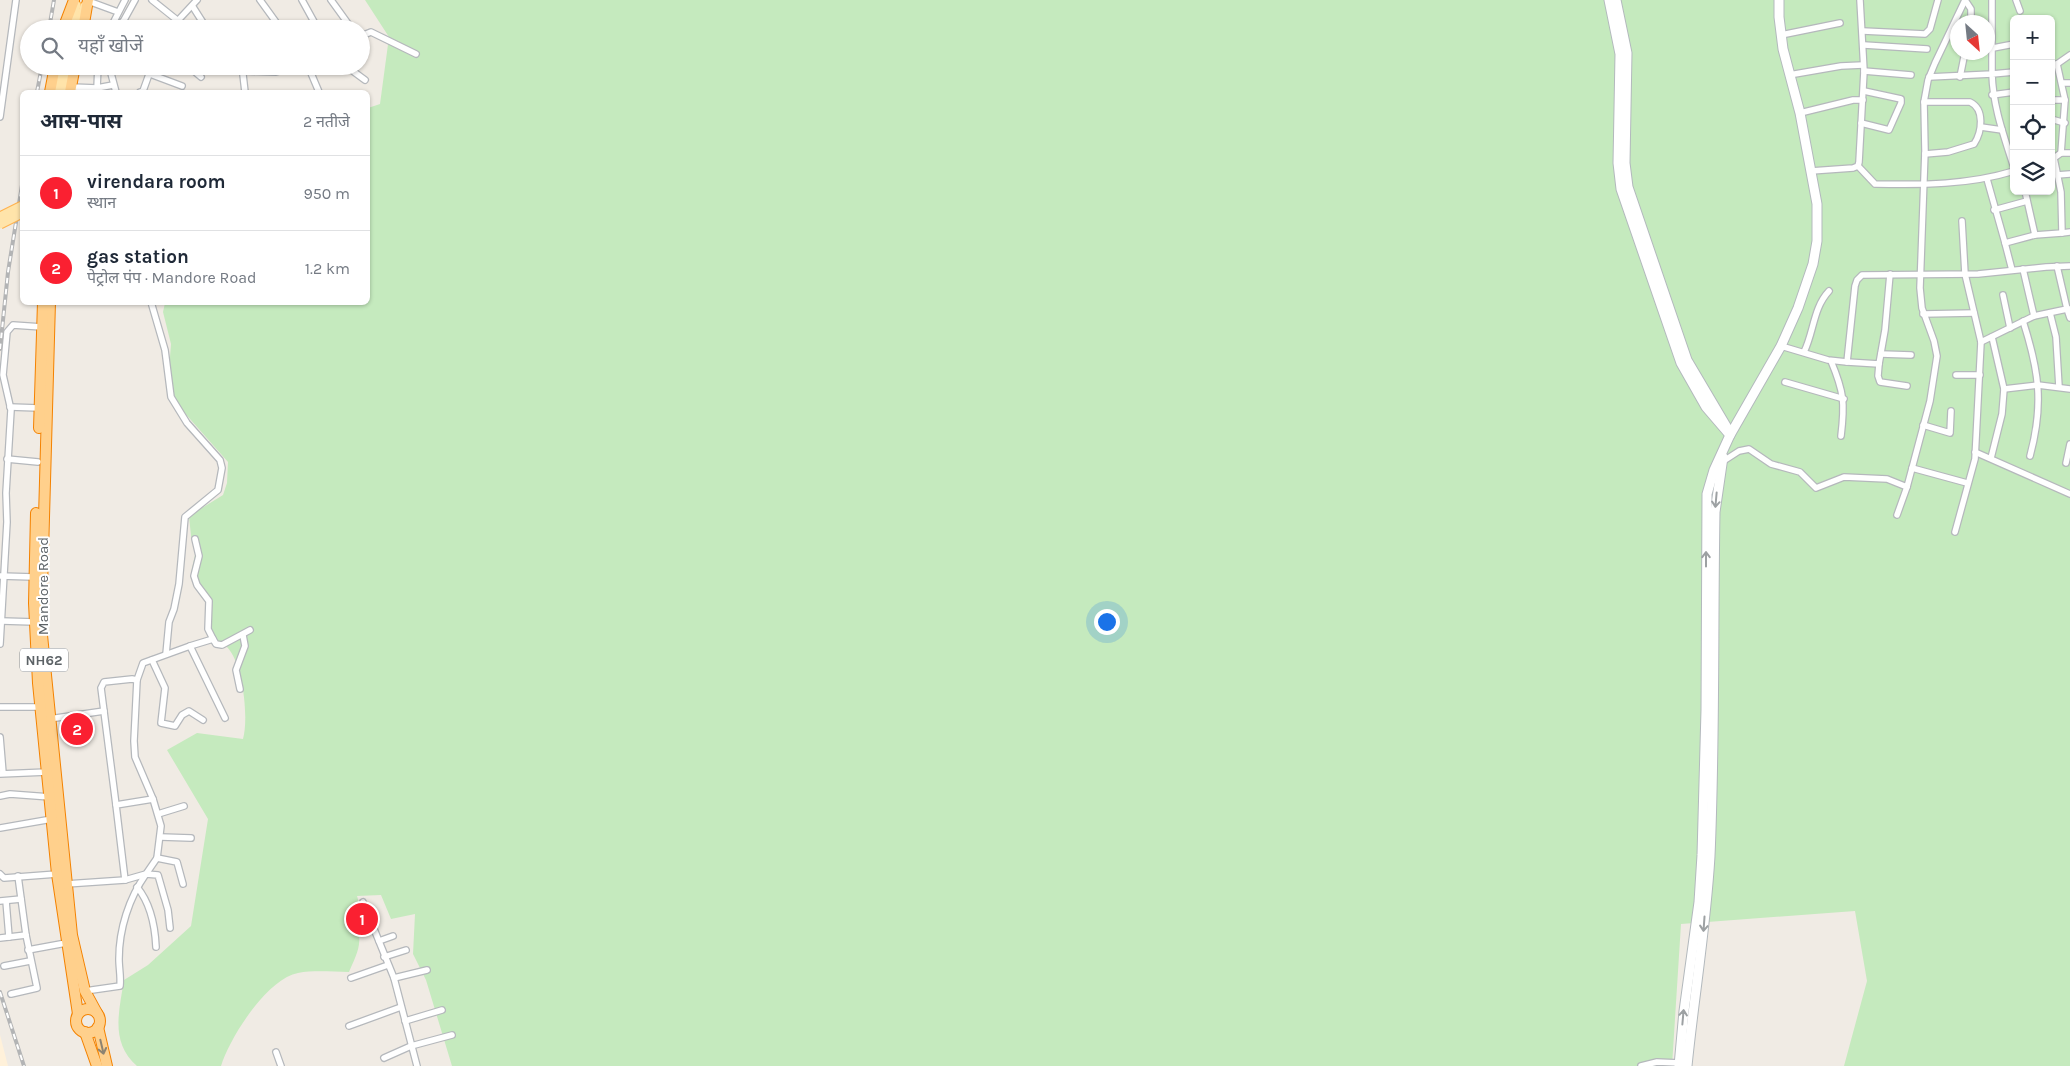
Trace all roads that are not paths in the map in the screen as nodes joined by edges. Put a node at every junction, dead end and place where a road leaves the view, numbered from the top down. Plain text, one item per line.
1 (16, 0) edge
2 (125, 0) edge
3 (135, 0) edge
4 (152, 0) edge
5 (260, 0) edge
6 (302, 0) edge
7 (331, 0) edge
8 (1609, 0) edge
9 (1616, 0) edge
10 (1779, 0) edge
11 (1860, 0) edge
12 (1938, 0) edge
13 (1965, 0) edge
14 (1992, 0) edge
15 (2016, 0) edge
16 (194, 2) edge
17 (81, 3) edge
18 (118, 12) junction
19 (2020, 12) dead end
20 (1972, 15) edge
21 (1992, 15) edge
22 (69, 20) edge
23 (74, 20) edge
24 (78, 20) edge
25 (82, 20) edge
26 (114, 20) edge
27 (123, 20) edge
28 (177, 20) joint
29 (203, 20) edge
30 (274, 20) edge
31 (313, 20) edge
32 (345, 20) edge
33 (1840, 23) dead end
34 (1862, 31) junction
35 (370, 32) edge
36 (1781, 35) junction
37 (1864, 45) junction
38 (2010, 45) edge
39 (1995, 48) edge
40 (1927, 49) dead end
41 (416, 54) dead end
42 (2070, 55) edge
43 (1963, 60) edge
44 (1993, 60) edge
45 (2055, 63) edge
46 (3, 66) edge
47 (2055, 66) edge
48 (1864, 68) junction
49 (2010, 72) edge
50 (1992, 74) junction
51 (53, 75) edge
52 (60, 75) edge
53 (69, 75) edge
54 (72, 75) edge
55 (98, 75) edge
56 (111, 75) edge
57 (150, 75) edge
58 (153, 75) edge
59 (198, 75) edge
60 (244, 75) edge
61 (312, 75) edge
62 (358, 75) edge
63 (1789, 75) junction
64 (1911, 75) dead end
65 (1929, 77) junction
66 (1960, 77) junction
67 (201, 78) dead end
68 (365, 80) dead end
69 (2062, 83) junction
70 (2070, 83) edge
71 (113, 85) junction
72 (182, 86) dead end
73 (97, 88) junction
74 (50, 90) edge
75 (57, 90) edge
76 (68, 90) edge
77 (68, 90) edge
78 (78, 90) edge
79 (115, 90) edge
80 (143, 90) edge
81 (245, 90) edge
82 (318, 90) edge
83 (1864, 91) junction
84 (2010, 93) edge
85 (1992, 95) junction
86 (1862, 100) junction
87 (2055, 100) edge
88 (2065, 100) junction
89 (1924, 102) junction
90 (2068, 112) edge
91 (1800, 113) junction
92 (0, 115) edge
93 (2055, 121) edge
94 (1861, 123) junction
95 (2065, 123) junction
96 (1981, 127) junction
97 (2002, 130) junction
98 (2061, 153) junction
99 (2070, 153) edge
100 (1925, 154) junction
101 (2010, 156) edge
102 (2055, 156) edge
103 (1858, 166) junction
104 (2055, 168) edge
105 (2010, 170) edge
106 (1811, 171) junction
107 (2070, 174) edge
108 (2057, 175) junction
109 (1987, 179) junction
110 (1925, 185) junction
111 (2026, 195) edge
112 (2027, 201) junction
113 (20, 207) edge
114 (1994, 210) junction
115 (20, 215) edge
116 (0, 217) edge
117 (1962, 221) dead end
118 (0, 224) edge
119 (2070, 232) edge
120 (2062, 233) junction
121 (2036, 235) junction
122 (2005, 243) junction
123 (2056, 266) junction
124 (2070, 266) edge
125 (2023, 269) junction
126 (2012, 270) junction
127 (1890, 274) junction
128 (1965, 274) junction
129 (1920, 275) junction
130 (1829, 291) dead end
131 (2003, 295) dead end
132 (43, 305) edge
133 (50, 305) edge
134 (152, 305) edge
135 (2069, 309) edge
136 (1974, 313) junction
137 (2050, 313) junction
138 (1923, 314) junction
139 (2034, 316) junction
140 (2070, 318) edge
141 (2023, 321) junction
142 (42, 327) junction
143 (2010, 328) junction
144 (1992, 337) junction
145 (1981, 342) junction
146 (1781, 346) junction
147 (1804, 352) junction
148 (1881, 354) junction
149 (1911, 356) dead end
150 (1831, 361) junction
151 (1847, 362) junction
152 (1879, 364) junction
153 (1956, 375) dead end
154 (1980, 375) junction
155 (1785, 382) dead end
156 (2038, 385) junction
157 (1907, 386) dead end
158 (2059, 387) junction
159 (2004, 389) junction
160 (2070, 389) edge
161 (1844, 399) junction
162 (10, 407) junction
163 (39, 408) junction
164 (1951, 411) dead end
165 (1923, 425) junction
166 (1730, 435) junction
167 (1841, 436) dead end
168 (2070, 444) edge
169 (1723, 452) junction
170 (1976, 452) junction
171 (2030, 456) dead end
172 (1990, 458) junction
173 (8, 459) junction
174 (38, 462) junction
175 (1722, 462) junction
176 (2066, 463) dead end
177 (1912, 468) junction
178 (1967, 483) junction
179 (1907, 487) junction
180 (2070, 494) edge
181 (1897, 515) dead end
182 (1955, 532) dead end
183 (195, 539) dead end
184 (2, 546) edge
185 (2, 576) edge
186 (34, 577) junction
187 (1, 610) edge
188 (2, 621) junction
189 (34, 622) junction
190 (250, 630) dead end
191 (243, 635) junction
192 (0, 636) edge
193 (213, 639) junction
194 (0, 644) edge
195 (190, 646) junction
196 (166, 654) junction
197 (152, 660) junction
198 (136, 680) junction
199 (240, 689) dead end
200 (41, 707) junction
201 (0, 708) edge
202 (104, 711) junction
203 (225, 718) dead end
204 (46, 719) junction
205 (203, 720) dead end
206 (0, 737) edge
207 (47, 772) junction
208 (1, 773) edge
209 (0, 796) edge
210 (50, 797) junction
211 (153, 799) junction
212 (116, 804) junction
213 (184, 806) dead end
214 (158, 814) junction
215 (52, 819) junction
216 (0, 828) edge
217 (161, 837) junction
218 (191, 838) dead end
219 (157, 858) junction
220 (0, 874) edge
221 (57, 874) junction
222 (146, 874) junction
223 (18, 876) junction
224 (124, 880) junction
225 (66, 884) junction
226 (183, 884) dead end
227 (137, 887) junction
228 (21, 899) junction
229 (3, 901) edge
230 (363, 902) dead end
231 (170, 928) dead end
232 (26, 935) junction
233 (393, 936) dead end
234 (9, 937) junction
235 (0, 938) edge
236 (379, 940) junction
237 (66, 943) junction
238 (156, 947) dead end
239 (28, 950) junction
240 (406, 950) dead end
241 (384, 957) junction
242 (30, 961) junction
243 (388, 965) junction
244 (4, 966) dead end
245 (427, 970) dead end
246 (351, 978) dead end
247 (394, 978) junction
248 (85, 991) junction
249 (11, 994) dead end
250 (401, 1007) junction
251 (442, 1010) dead end
252 (97, 1013) junction
253 (78, 1014) junction
254 (405, 1021) junction
255 (349, 1026) dead end
256 (98, 1027) junction
257 (85, 1032) junction
258 (452, 1035) dead end
259 (411, 1046) junction
260 (276, 1052) dead end
261 (384, 1058) dead end
262 (1682, 1065) edge
263 (97, 1066) edge
264 (107, 1066) edge
265 (282, 1066) edge
266 (417, 1066) edge
267 (1641, 1066) edge

1 - 46 street
2 - 18 street
3 - 27 street
4 - 28 street
5 - 30 street
6 - 31 street
7 - 32 street
8 - 166 main road
9 - 166 main road
10 - 36 main road
11 - 34 street
12 - 34 street
13 - 20 street
13 - 65 street
14 - 21 street
15 - 19 street
16 - 28 street
16 - 29 street
17 - 18 street
17 - 22 highway
17 - 23 main road
17 - 24 main road
17 - 25 highway
18 - 26 street
33 - 36 street
34 - 37 street
35 - 41 street
36 - 63 main road
37 - 40 street
37 - 48 street
38 - 39 street
42 - 45 street
43 - 66 street
44 - 50 street
46 - 92 street
47 - 69 street
48 - 63 street
48 - 64 street
48 - 83 street
49 - 50 street
50 - 66 street
50 - 85 street
51 - 74 highway
52 - 75 main road
53 - 76 main road
54 - 77 highway
55 - 73 street
56 - 71 street
57 - 80 street
58 - 72 street
59 - 67 street
60 - 81 street
61 - 82 street
62 - 68 street
63 - 91 main road
65 - 66 street
65 - 89 street
69 - 70 street
69 - 88 street
71 - 73 street
71 - 79 street
73 - 78 street
83 - 86 street
83 - 94 street
84 - 85 street
85 - 97 street
86 - 91 street
86 - 94 street
87 - 88 street
88 - 90 street
89 - 96 street
89 - 100 street
90 - 95 street
91 - 106 main road
93 - 95 street
94 - 103 street
95 - 98 street
96 - 97 street
96 - 100 street
97 - 101 street
98 - 99 street
98 - 102 street
100 - 110 street
103 - 106 street
103 - 110 street
104 - 108 street
105 - 109 street
106 - 146 main road
107 - 108 street
108 - 120 street
109 - 110 street
109 - 114 street
110 - 129 street
111 - 112 street
112 - 114 street
112 - 121 street
113 - 116 main road, bridge
114 - 122 street
115 - 118 main road, bridge
117 - 128 street
119 - 120 street
120 - 121 street
121 - 122 street
122 - 126 street
123 - 124 street
123 - 125 street
123 - 135 street
125 - 126 street
125 - 139 street
126 - 128 street
127 - 129 street
127 - 148 street
127 - 151 street
128 - 129 street
128 - 136 street
129 - 138 street
130 - 147 street
131 - 143 street
132 - 142 highway, Mandore Road / NH62
133 - 204 highway, Mandore Road / NH62
134 - 196 street
135 - 137 street
135 - 140 street
136 - 138 street
136 - 145 street
137 - 139 street
137 - 158 street
138 - 165 street
139 - 141 street
141 - 143 street
141 - 156 street
142 - 162 street
142 - 163 highway, Mandore Road / NH62
143 - 144 street
144 - 145 street
144 - 159 street
145 - 154 street
146 - 147 street
146 - 166 main road
147 - 150 street
148 - 149 street
148 - 152 street
150 - 151 street
150 - 161 street
151 - 152 street
152 - 157 street
153 - 154 street
154 - 170 street
155 - 161 street
156 - 158 street
156 - 159 street
156 - 171 street
158 - 160 street
159 - 172 street
161 - 167 street
162 - 163 street
162 - 173 street
163 - 174 highway, Mandore Road / NH62
164 - 165 street
165 - 177 street
166 - 169 main road
168 - 176 street
169 - 175 main road
262 -> 169 main road
170 - 172 street
170 - 178 street
172 - 180 street
173 - 174 street
173 - 184 street
174 - 186 highway, Mandore Road / NH62
175 - 179 street
175 -> 262 main road
177 - 178 street
177 - 179 street
178 - 182 street
179 - 181 street
183 - 193 street
184 - 185 street
185 - 186 street
185 - 187 street
186 - 189 highway, Mandore Road / NH62
187 - 188 street
188 - 189 street
188 - 192 street
189 - 200 highway, Mandore Road / NH62
190 - 191 street
191 - 193 street
191 - 199 street
192 - 194 street
193 - 195 street
195 - 196 street
195 - 203 street
196 - 197 street
197 - 198 street
197 - 205 street
198 - 202 street
198 - 211 street
200 - 201 street
200 - 204 highway, Mandore Road / NH62
202 - 204 street
202 - 212 street
204 - 207 highway, Mandore Road / NH62
204 - 225 highway, Mandore Road / NH62
206 - 208 street
207 - 208 street
207 - 210 highway, Mandore Road / NH62
209 - 210 street
210 - 215 highway, Mandore Road / NH62
211 - 212 street
211 - 214 street
212 - 224 street
213 - 214 street
214 - 217 street
215 - 216 street
215 - 221 highway, Mandore Road / NH62
217 - 218 street
217 - 219 street
219 - 222 street
219 - 226 street
220 - 223 street
221 - 223 street
221 - 237 highway, Mandore Road / NH62
222 - 224 street
222 - 227 street
222 - 231 street
223 - 228 street
224 - 225 street
225 - 248 highway, Mandore Road / NH62
227 - 238 street
227 - 248 street
228 - 229 street
228 - 232 street
229 - 234 street
230 - 236 street
232 - 234 street
232 - 239 street
233 - 236 street
234 - 235 street
236 - 241 street
237 - 239 street
237 - 253 highway, Mandore Road / NH62
239 - 242 street
240 - 241 street
241 - 243 street
242 - 244 street
242 - 249 street
243 - 246 street
243 - 247 street
245 - 247 street
247 - 250 street
248 - 252 highway, Mandore Road / NH62
250 - 254 street
250 - 255 street
251 - 254 street
252 - 253 highway
252 - 256 highway, NH62
253 - 257 highway, NH62
254 - 259 street
256 - 257 highway
256 -> 264 highway, NH62
257 - 263 highway, NH62
258 - 259 street
259 - 261 street
259 - 266 street
260 - 265 street
262 - 267 street

